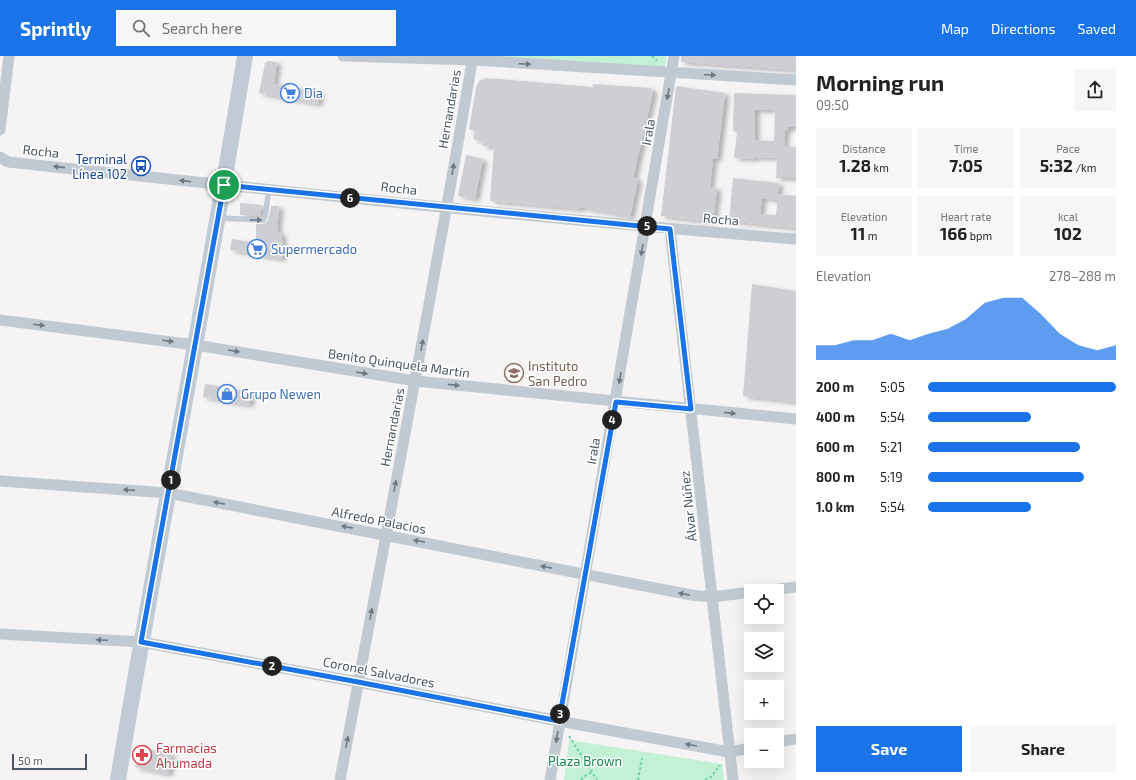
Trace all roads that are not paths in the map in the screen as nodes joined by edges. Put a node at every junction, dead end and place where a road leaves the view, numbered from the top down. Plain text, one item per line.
1 (9, 56) edge
2 (245, 56) edge
3 (343, 56) edge
4 (674, 56) edge
5 (472, 58) edge
6 (672, 72) junction
7 (796, 80) edge
8 (0, 130) edge
9 (0, 157) edge
10 (224, 185) junction
11 (269, 190) junction
12 (446, 207) junction
13 (218, 218) junction
14 (646, 226) junction
15 (670, 229) junction
16 (796, 239) edge
17 (0, 320) edge
18 (195, 345) junction
19 (416, 382) junction
20 (616, 402) junction
21 (691, 409) junction
22 (796, 419) edge
23 (0, 481) edge
24 (168, 493) junction
25 (385, 535) junction
26 (584, 575) junction
27 (796, 587) edge
28 (784, 588) edge
29 (744, 593) edge
30 (712, 596) junction
31 (0, 634) edge
32 (141, 642) junction
33 (358, 682) junction
34 (559, 721) junction
35 (796, 739) edge
36 (784, 741) edge
37 (744, 749) edge
38 (729, 752) junction
39 (118, 780) edge
40 (340, 780) edge
41 (550, 780) edge
42 (733, 780) edge

1 - 8 street
2 - 10 main road
3 - 5 street
4 - 6 street, Irala
5 -> 6 street
12 -> 5 street, Hernandarias
6 -> 7 street
6 -> 14 street, Irala
10 -> 9 street, Rocha
10 - 11 street, Rocha
10 - 13 main road
11 - 12 street, Rocha
13 -> 11 lane
12 - 14 street, Rocha
19 -> 12 street, Hernandarias
13 - 18 main road
14 - 15 street, Rocha
14 -> 20 street, Irala
15 - 16 street, Rocha
15 - 21 street, Álvar Núñez
17 -> 18 street, Benito Quinquela Martín
18 -> 19 street, Benito Quinquela Martín
18 - 24 main road
19 -> 20 street, Benito Quinquela Martín
25 -> 19 street, Hernandarias
20 - 21 street, Benito Quinquela Martín
20 - 26 street, Irala
21 -> 22 street, Benito Quinquela Martín
21 - 30 street, Álvar Núñez
24 -> 23 street, Alfredo Palacios
25 -> 24 street, Alfredo Palacios
24 - 32 main road
26 -> 25 street, Alfredo Palacios
33 -> 25 street, Hernandarias
30 -> 26 street, Alfredo Palacios
26 - 34 street, Irala
27 - 28 street
29 - 30 street, Alfredo Palacios
30 - 38 street, Álvar Núñez
32 -> 31 street, Coronel Salvadores
32 - 33 street, Coronel Salvadores
32 - 39 main road
33 - 34 street, Coronel Salvadores
40 -> 33 street, Hernandarias
38 -> 34 street, Coronel Salvadores
34 -> 41 street, Irala
35 - 36 street
37 - 38 street, Coronel Salvadores
38 - 42 street, Álvar Núñez

